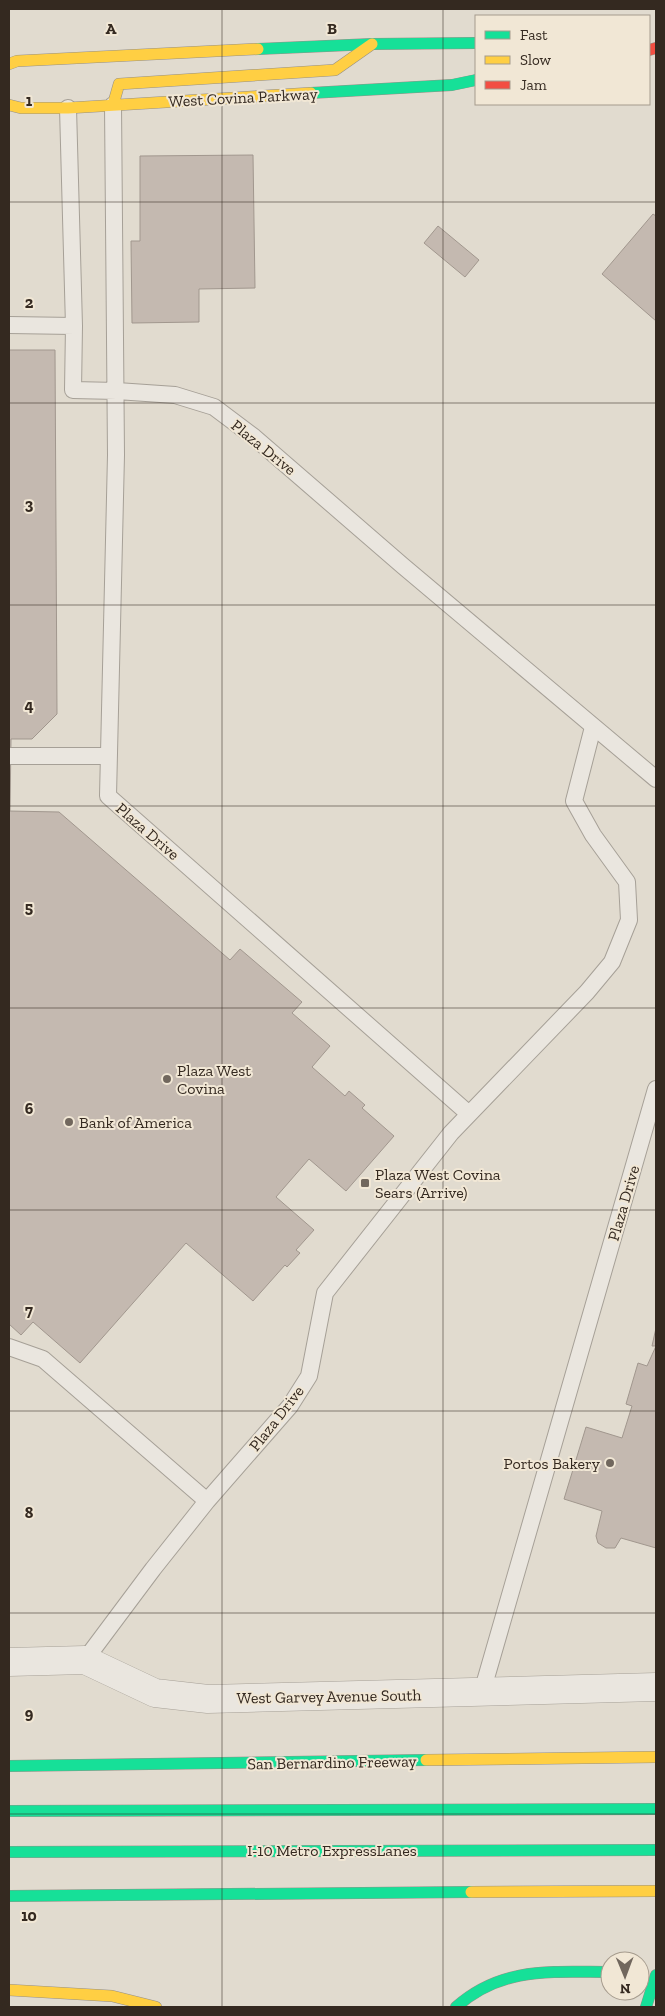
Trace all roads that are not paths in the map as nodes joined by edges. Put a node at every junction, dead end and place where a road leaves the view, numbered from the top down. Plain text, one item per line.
1 (475, 43) edge
2 (372, 44) junction
3 (9, 64) edge
4 (473, 75) edge
5 (114, 105) junction
6 (9, 106) edge
7 (68, 108) junction
8 (9, 326) edge
9 (74, 326) junction
10 (117, 391) junction
11 (593, 727) junction
12 (9, 756) edge
13 (109, 756) junction
14 (656, 779) edge
15 (656, 1089) edge
16 (470, 1114) junction
17 (9, 1346) edge
18 (208, 1501) junction
19 (85, 1660) junction
20 (9, 1662) edge
21 (656, 1687) edge
22 (482, 1692) junction
23 (656, 1757) edge
24 (9, 1766) edge
25 (656, 1809) edge
26 (9, 1811) edge
27 (656, 1850) edge
28 (9, 1852) edge
29 (650, 1891) edge
30 (9, 1896) edge
31 (600, 1972) edge
32 (654, 1973) edge
33 (9, 1990) edge
34 (156, 2007) edge
35 (456, 2007) edge
36 (646, 2007) edge

1 - 2 main road
2 - 3 main road
2 - 5 main road
4 - 5 main road, West Covina Parkway
5 - 7 main road, West Covina Parkway
5 - 10 lane, Plaza Drive
6 - 7 main road, West Covina Parkway
7 - 9 lane
8 - 9 lane
9 - 10 lane
10 - 11 lane, Plaza Drive
10 - 13 lane, Plaza Drive
11 - 14 lane, Plaza Drive
11 - 16 lane, Plaza Drive
12 - 13 lane
13 - 16 lane, Plaza Drive
15 - 22 lane, Plaza Drive
16 - 18 lane, Plaza Drive
17 - 18 lane
18 - 19 lane, Plaza Drive
19 - 20 street, West Garvey Avenue South
19 - 22 street, West Garvey Avenue South
21 - 22 street, West Garvey Avenue South
23 - 24 main road, San Bernardino Freeway
25 - 26 main road
27 - 28 main road, I-10 Metro ExpressLanes
29 - 30 main road
31 - 35 main road
32 - 36 main road
33 - 34 main road

